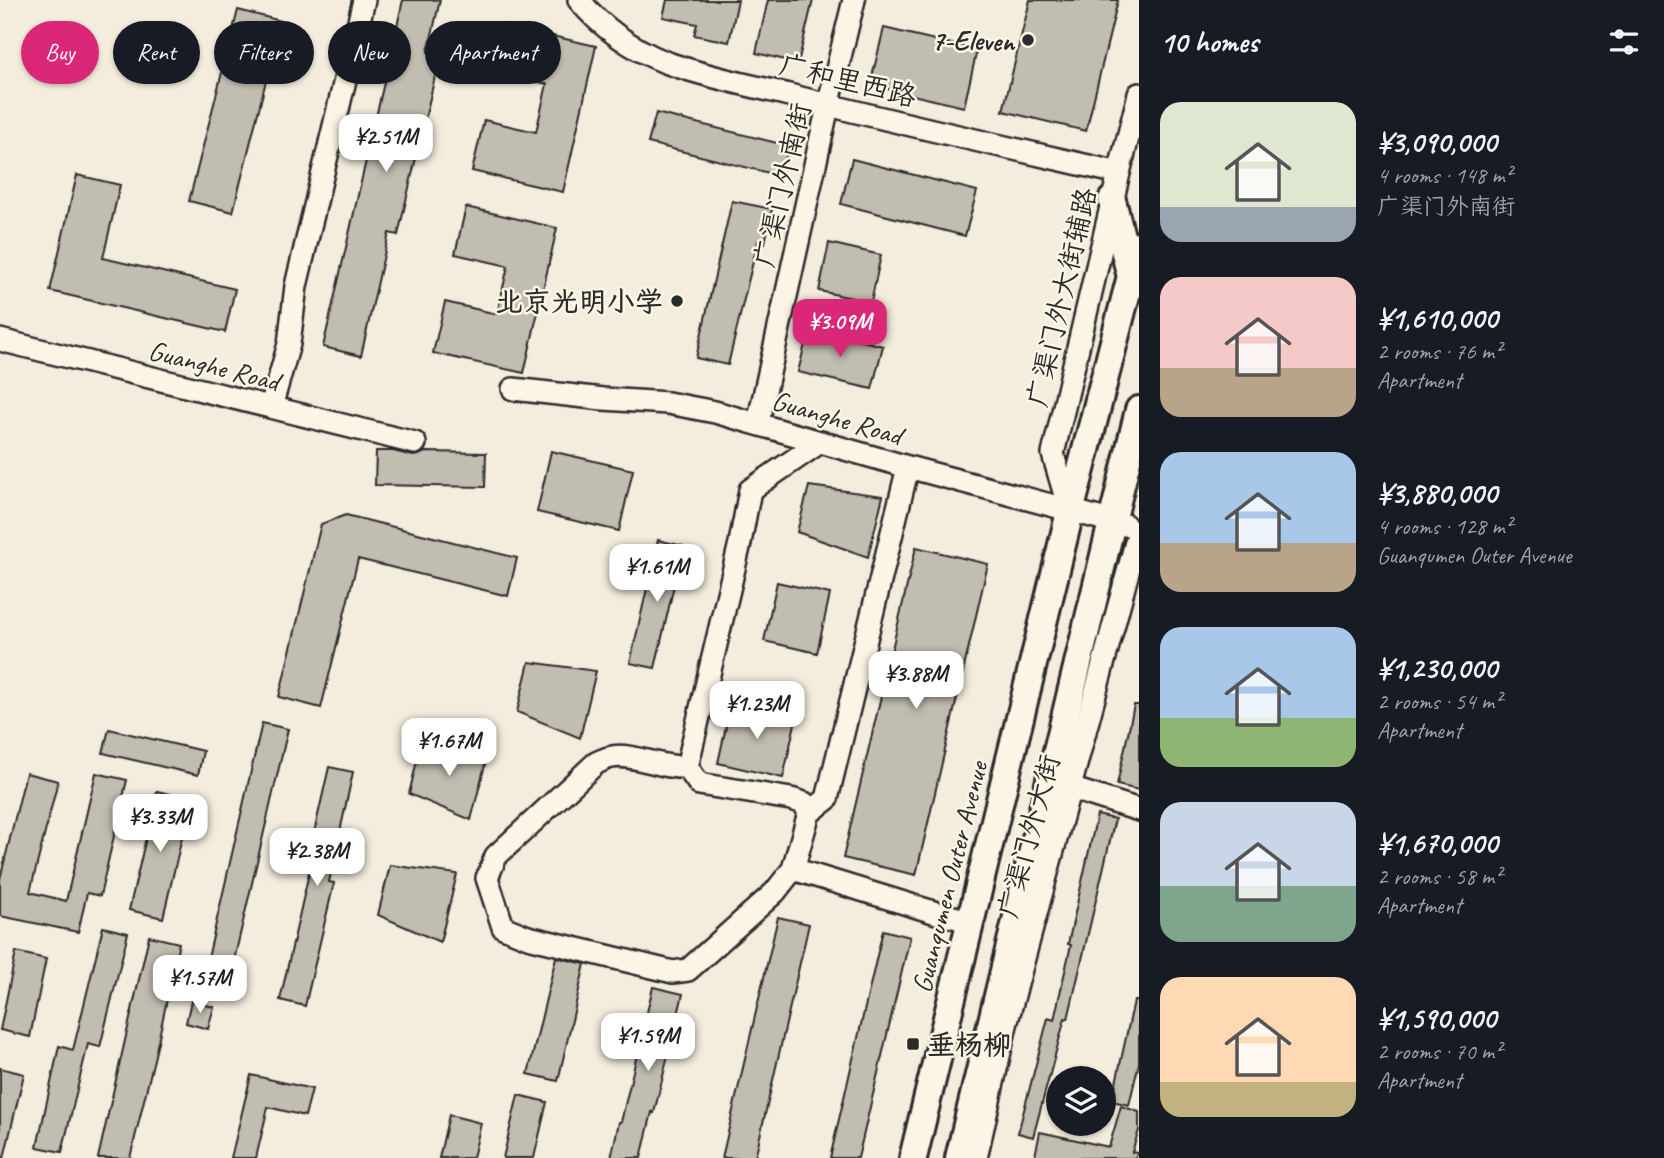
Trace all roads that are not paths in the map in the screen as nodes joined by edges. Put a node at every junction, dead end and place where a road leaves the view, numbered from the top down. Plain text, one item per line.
1 (364, 0) edge
2 (854, 0) edge
3 (582, 1) edge
4 (1139, 94) edge
5 (828, 106) junction
6 (1119, 173) junction
7 (1112, 200) junction
8 (1139, 245) edge
9 (1131, 276) junction
10 (0, 340) edge
11 (513, 389) dead end
12 (271, 407) junction
13 (1139, 410) edge
14 (758, 423) junction
15 (820, 442) junction
16 (415, 443) dead end
17 (908, 467) junction
18 (1070, 512) junction
19 (1112, 522) junction
20 (1139, 530) edge
21 (687, 767) junction
22 (1070, 788) junction
23 (1139, 810) edge
24 (809, 813) junction
25 (793, 869) junction
26 (971, 921) junction
27 (913, 1158) edge
28 (958, 1158) edge
29 (976, 1158) edge

1 - 12 street
2 - 5 street, 广渠门外南街
3 - 5 street, 广和里西路
4 - 6 street, 广渠门外大街辅路
5 - 6 street, 广和里西路
5 - 14 street, 广渠门外南街
6 - 7 street, 广渠门外大街辅路
7 - 9 main road
7 - 18 street, 广渠门外大街辅路
8 - 9 main road, Guanqumen Outer Avenue
9 - 18 main road, Guanqumen Outer Avenue
10 - 12 street, Guanghe Road
11 - 14 street, Guanghe Road
12 - 16 street, Guanghe Road
13 - 19 main road
14 - 15 street, Guanghe Road
15 - 17 street, Guanghe Road
15 - 21 street
17 - 18 street, Guanghe Road
17 - 24 street
18 - 19 street, Guanghe Road
18 - 26 main road, Guanqumen Outer Avenue
19 - 20 street, Guanghe Road
19 - 28 main road
20 - 22 street, 广渠门外大街
21 - 24 street
21 - 25 street
22 - 23 street
22 - 29 street, 广渠门外大街
24 - 25 street
25 - 26 street
26 - 27 main road, Guanqumen Outer Avenue

